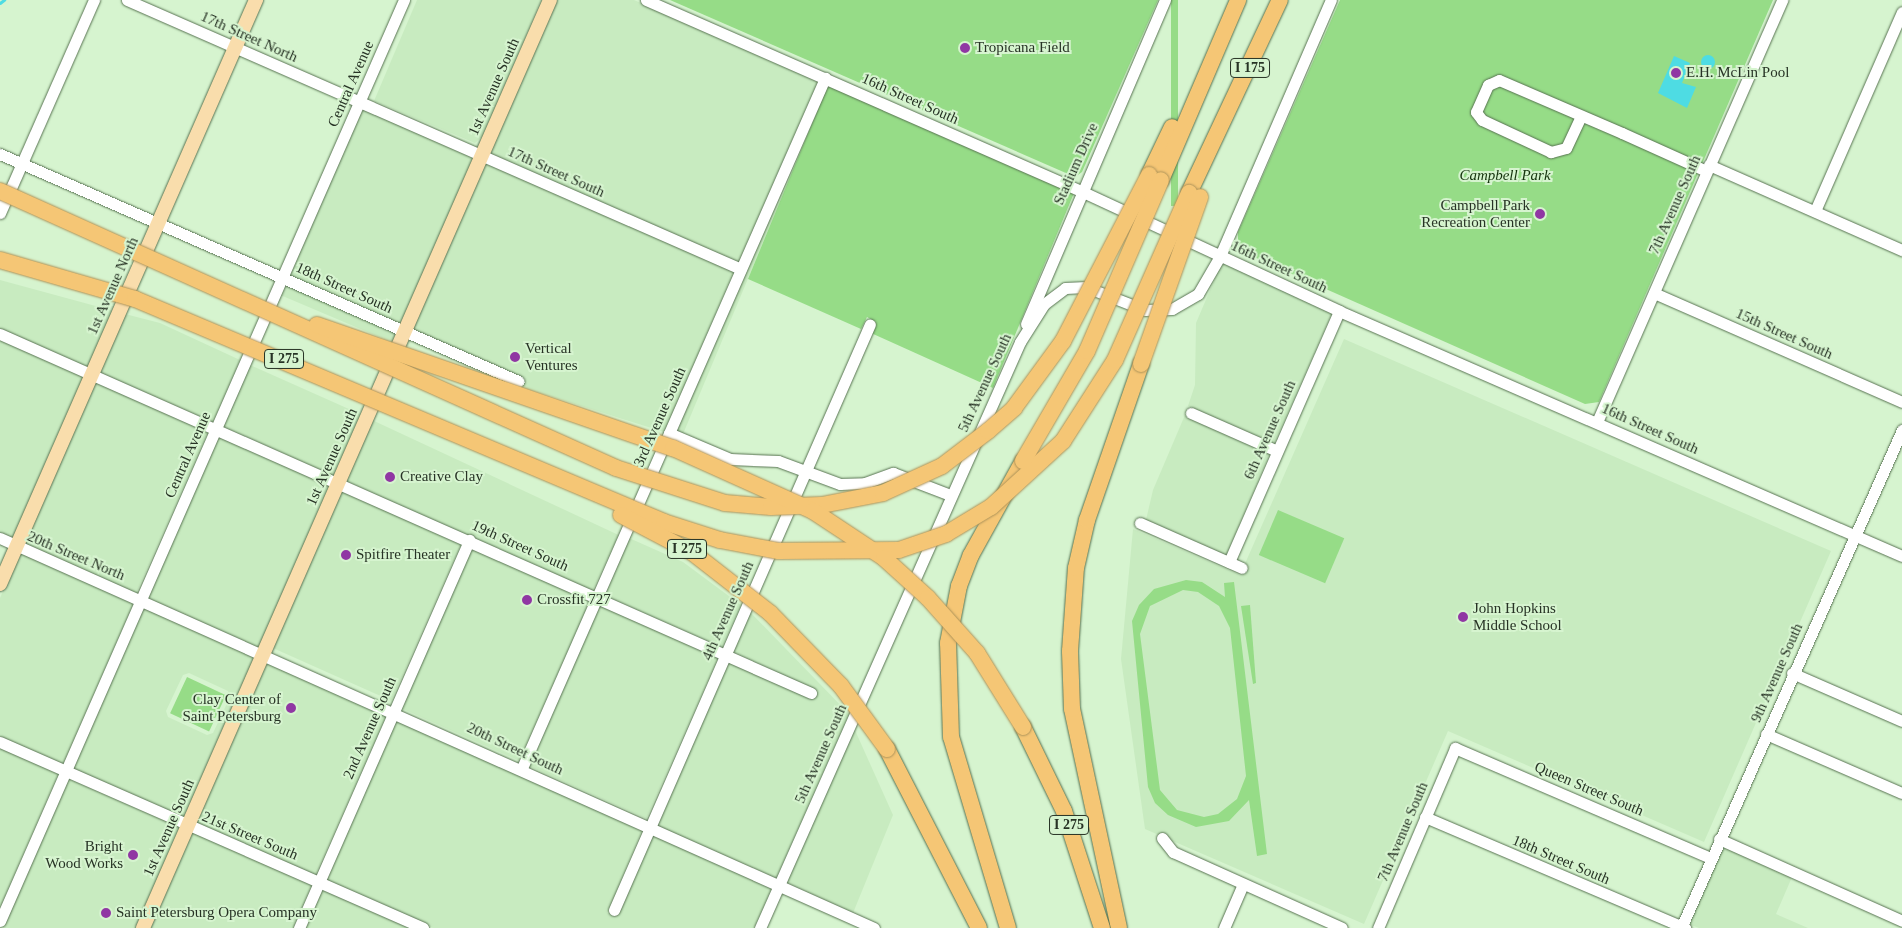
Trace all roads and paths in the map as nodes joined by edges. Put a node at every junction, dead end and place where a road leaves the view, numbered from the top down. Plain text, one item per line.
1 (94, 0) edge
2 (127, 0) edge
3 (256, 0) edge
4 (404, 0) edge
5 (550, 0) edge
6 (646, 0) edge
7 (1165, 0) edge
8 (1236, 0) edge
9 (1280, 0) edge
10 (1331, 0) edge
11 (1782, 0) edge
12 (1902, 12) edge
13 (236, 47) junction
14 (825, 78) junction
15 (360, 102) junction
16 (1581, 116) junction
17 (0, 154) edge
18 (482, 156) junction
19 (22, 163) junction
20 (1708, 168) junction
21 (1155, 177) junction
22 (0, 191) edge
23 (1081, 191) junction
24 (1195, 195) junction
25 (0, 202) edge
26 (1815, 211) junction
27 (0, 213) edge
28 (158, 223) junction
29 (93, 235) junction
30 (1902, 250) edge
31 (1220, 256) junction
32 (0, 260) edge
33 (741, 269) junction
34 (282, 277) junction
35 (1654, 293) junction
36 (224, 294) junction
37 (1339, 311) junction
38 (870, 324) dead end
39 (405, 331) junction
40 (0, 334) edge
41 (1020, 342) junction
42 (92, 375) junction
43 (518, 381) dead end
44 (1902, 402) edge
45 (1191, 413) dead end
46 (1597, 422) junction
47 (431, 424) junction
48 (216, 428) junction
49 (1902, 430) edge
50 (669, 433) junction
51 (1277, 451) junction
52 (806, 470) junction
53 (338, 482) junction
54 (950, 496) junction
55 (1140, 523) dead end
56 (1855, 536) junction
57 (0, 538) edge
58 (469, 540) junction
59 (17, 546) junction
60 (1902, 556) edge
61 (1229, 562) junction
62 (1242, 568) dead end
63 (0, 584) edge
64 (597, 597) junction
65 (141, 600) junction
66 (264, 652) junction
67 (726, 654) junction
68 (1792, 674) junction
69 (811, 693) dead end
70 (394, 711) junction
71 (1902, 721) edge
72 (1766, 734) junction
73 (0, 742) edge
74 (1455, 748) joint
75 (522, 768) junction
76 (65, 772) junction
77 (1902, 793) edge
78 (1425, 818) junction
79 (188, 826) junction
80 (649, 828) junction
81 (1162, 838) dead end
82 (1719, 839) junction
83 (1711, 858) junction
84 (319, 882) junction
85 (779, 884) junction
86 (1243, 884) junction
87 (614, 910) dead end
88 (0, 921) edge
89 (1902, 921) edge
90 (143, 928) edge
91 (299, 928) edge
92 (423, 928) edge
93 (760, 928) edge
94 (874, 928) edge
95 (979, 928) edge
96 (1008, 928) edge
97 (1102, 928) edge
98 (1119, 928) edge
99 (1224, 928) edge
100 (1342, 928) edge
101 (1378, 928) edge
102 (1682, 928) edge

1 - 19 street
2 - 13 street, 17th Street North
3 - 13 main road, 1st Avenue North
4 - 15 street, Central Avenue
5 - 18 main road, 1st Avenue South
6 - 14 street, 16th Street South
7 - 23 street, Stadium Drive
8 - 21 highway
9 - 24 highway, I 175
10 - 31 street, 5th Avenue South
11 - 20 street, 7th Avenue South
12 - 26 street
13 - 15 street, 17th Street North
13 - 28 main road, 1st Avenue North
14 - 23 street, 16th Street South
14 - 33 street, 3rd Avenue South
15 - 18 street, 17th Street South
15 - 34 street, Central Avenue
16 - 16 street
16 - 20 street
17 - 19 street, 18th Street South
18 - 33 street, 17th Street South
18 - 39 main road, 1st Avenue South
19 - 27 street
19 - 28 street, 18th Street South
20 - 26 street
20 - 35 street, 7th Avenue South
21 - 36 highway, bridge
21 - 96 highway, bridge
22 - 29 highway, bridge
23 - 31 street, 16th Street South
23 - 41 street, Stadium Drive
24 - 47 highway, bridge
24 - 98 highway, bridge
25 - 29 highway, I 275, bridge
26 - 30 street
28 - 34 street, 18th Street South
28 - 42 main road, 1st Avenue North
29 - 36 highway, I 275, bridge
31 - 37 street, 16th Street South
31 - 41 street, 5th Avenue South
32 - 47 highway, I 275, bridge
33 - 50 street, 3rd Avenue South
34 - 39 street, 18th Street South
34 - 48 street, Central Avenue
35 - 44 street, 15th Street South
35 - 46 street, 7th Avenue South
36 - 97 highway, I 275, bridge
37 - 46 street, 16th Street South
37 - 51 street, 6th Avenue South
38 - 52 street, 4th Avenue South
39 - 43 street, 18th Street South
39 - 53 main road, 1st Avenue South
40 - 42 street, 19th Street South
41 - 54 street, 5th Avenue South
42 - 48 street, 19th Street South
42 - 59 main road, 1st Avenue North
45 - 51 street
46 - 56 street, 16th Street South
47 - 95 highway, I 275, bridge
48 - 53 street, 19th Street South
48 - 65 street, Central Avenue
49 - 56 street, 9th Avenue South
50 - 52 street
50 - 64 street, 3rd Avenue South
51 - 61 street, 6th Avenue South
52 - 54 street
52 - 67 street, 4th Avenue South
53 - 58 street, 19th Street South
53 - 66 main road, 1st Avenue South
54 - 85 street, 5th Avenue South
55 - 61 street
56 - 60 street, 16th Street South
56 - 68 street, 9th Avenue South
57 - 59 street, 20th Street North
58 - 64 street, 19th Street South
58 - 70 street, 2nd Avenue South
59 - 63 main road, 1st Avenue North
59 - 65 street, 20th Street North
61 - 62 street
64 - 67 street, 19th Street South
64 - 75 street, 3rd Avenue South
65 - 66 street, 20th Street South
65 - 76 street, Central Avenue
66 - 70 street, 20th Street South
66 - 79 main road, 1st Avenue South
67 - 69 street, 19th Street South
67 - 80 street, 4th Avenue South
68 - 71 street
68 - 72 street, 9th Avenue South
70 - 75 street, 20th Street South
70 - 84 street, 2nd Avenue South
72 - 77 street
72 - 82 street, 9th Avenue South
73 - 76 street, 21st Street South
74 - 78 street, 7th Avenue South
74 - 83 street, Queen Street South
75 - 80 street, 20th Street South
76 - 79 street, 21st Street South
76 - 88 street, Central Avenue
78 - 101 street, 7th Avenue South
78 - 102 street, 18th Street South
79 - 84 street, 21st Street South
79 - 90 main road, 1st Avenue South
80 - 85 street, 20th Street South
80 - 87 street, 4th Avenue South
81 - 86 street
82 - 83 street, 9th Avenue South
82 - 89 street
83 - 102 street, 9th Avenue South
84 - 91 street, 2nd Avenue South
84 - 92 street, 21st Street South
85 - 93 street, 5th Avenue South
85 - 94 street, 20th Street South
86 - 99 street
86 - 100 street

